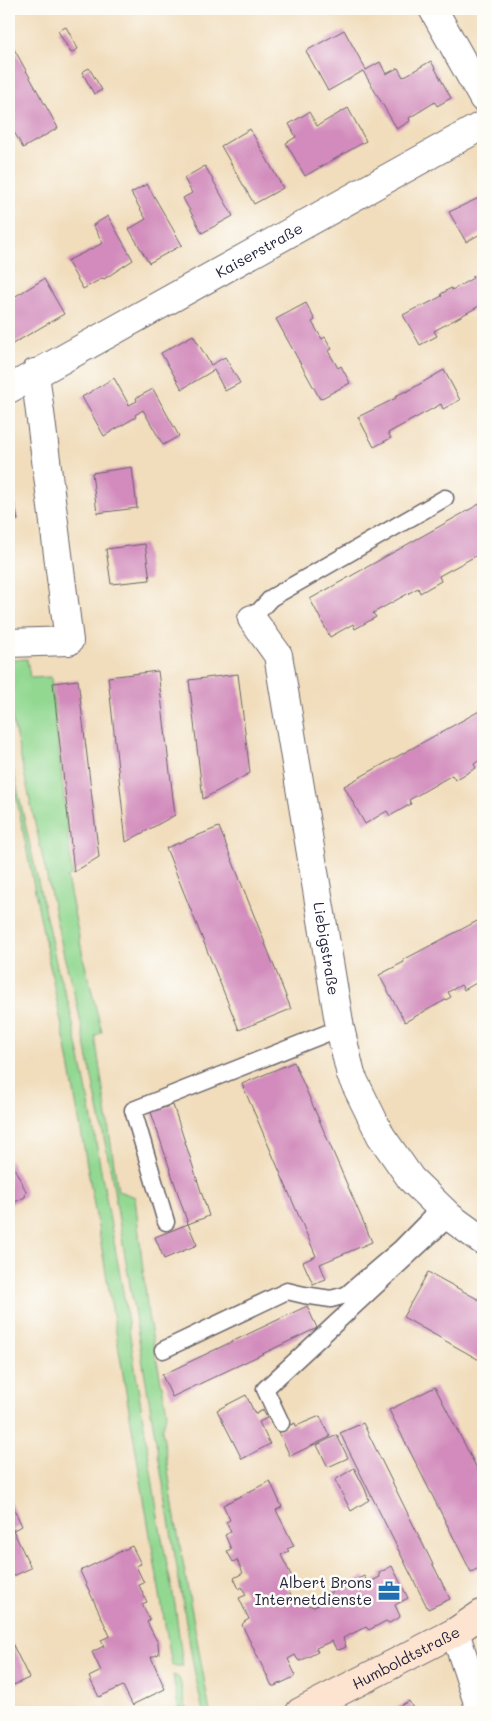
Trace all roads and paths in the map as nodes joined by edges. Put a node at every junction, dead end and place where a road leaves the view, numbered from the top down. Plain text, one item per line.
1 (433, 9) edge
2 (483, 98) edge
3 (483, 125) edge
4 (35, 373) junction
5 (9, 388) edge
6 (446, 498) dead end
7 (252, 619) joint
8 (9, 643) edge
9 (340, 1028) junction
10 (445, 1212) junction
11 (166, 1222) dead end
12 (483, 1241) edge
13 (162, 1350) dead end
14 (281, 1423) dead end
15 (483, 1613) edge
16 (455, 1632) junction
17 (300, 1712) edge
18 (481, 1712) edge

1 - 2 street
3 - 4 street, Kaiserstraße
4 - 5 street, Kaiserstraße
4 - 8 street
6 - 7 lane
7 - 9 street, Liebigstraße
9 - 10 street, Liebigstraße
9 - 11 lane
10 - 12 street, Liebigstraße
10 - 13 lane
10 - 14 lane
15 - 16 street, Humboldtstraße
16 - 17 street, Humboldtstraße
16 - 18 street

